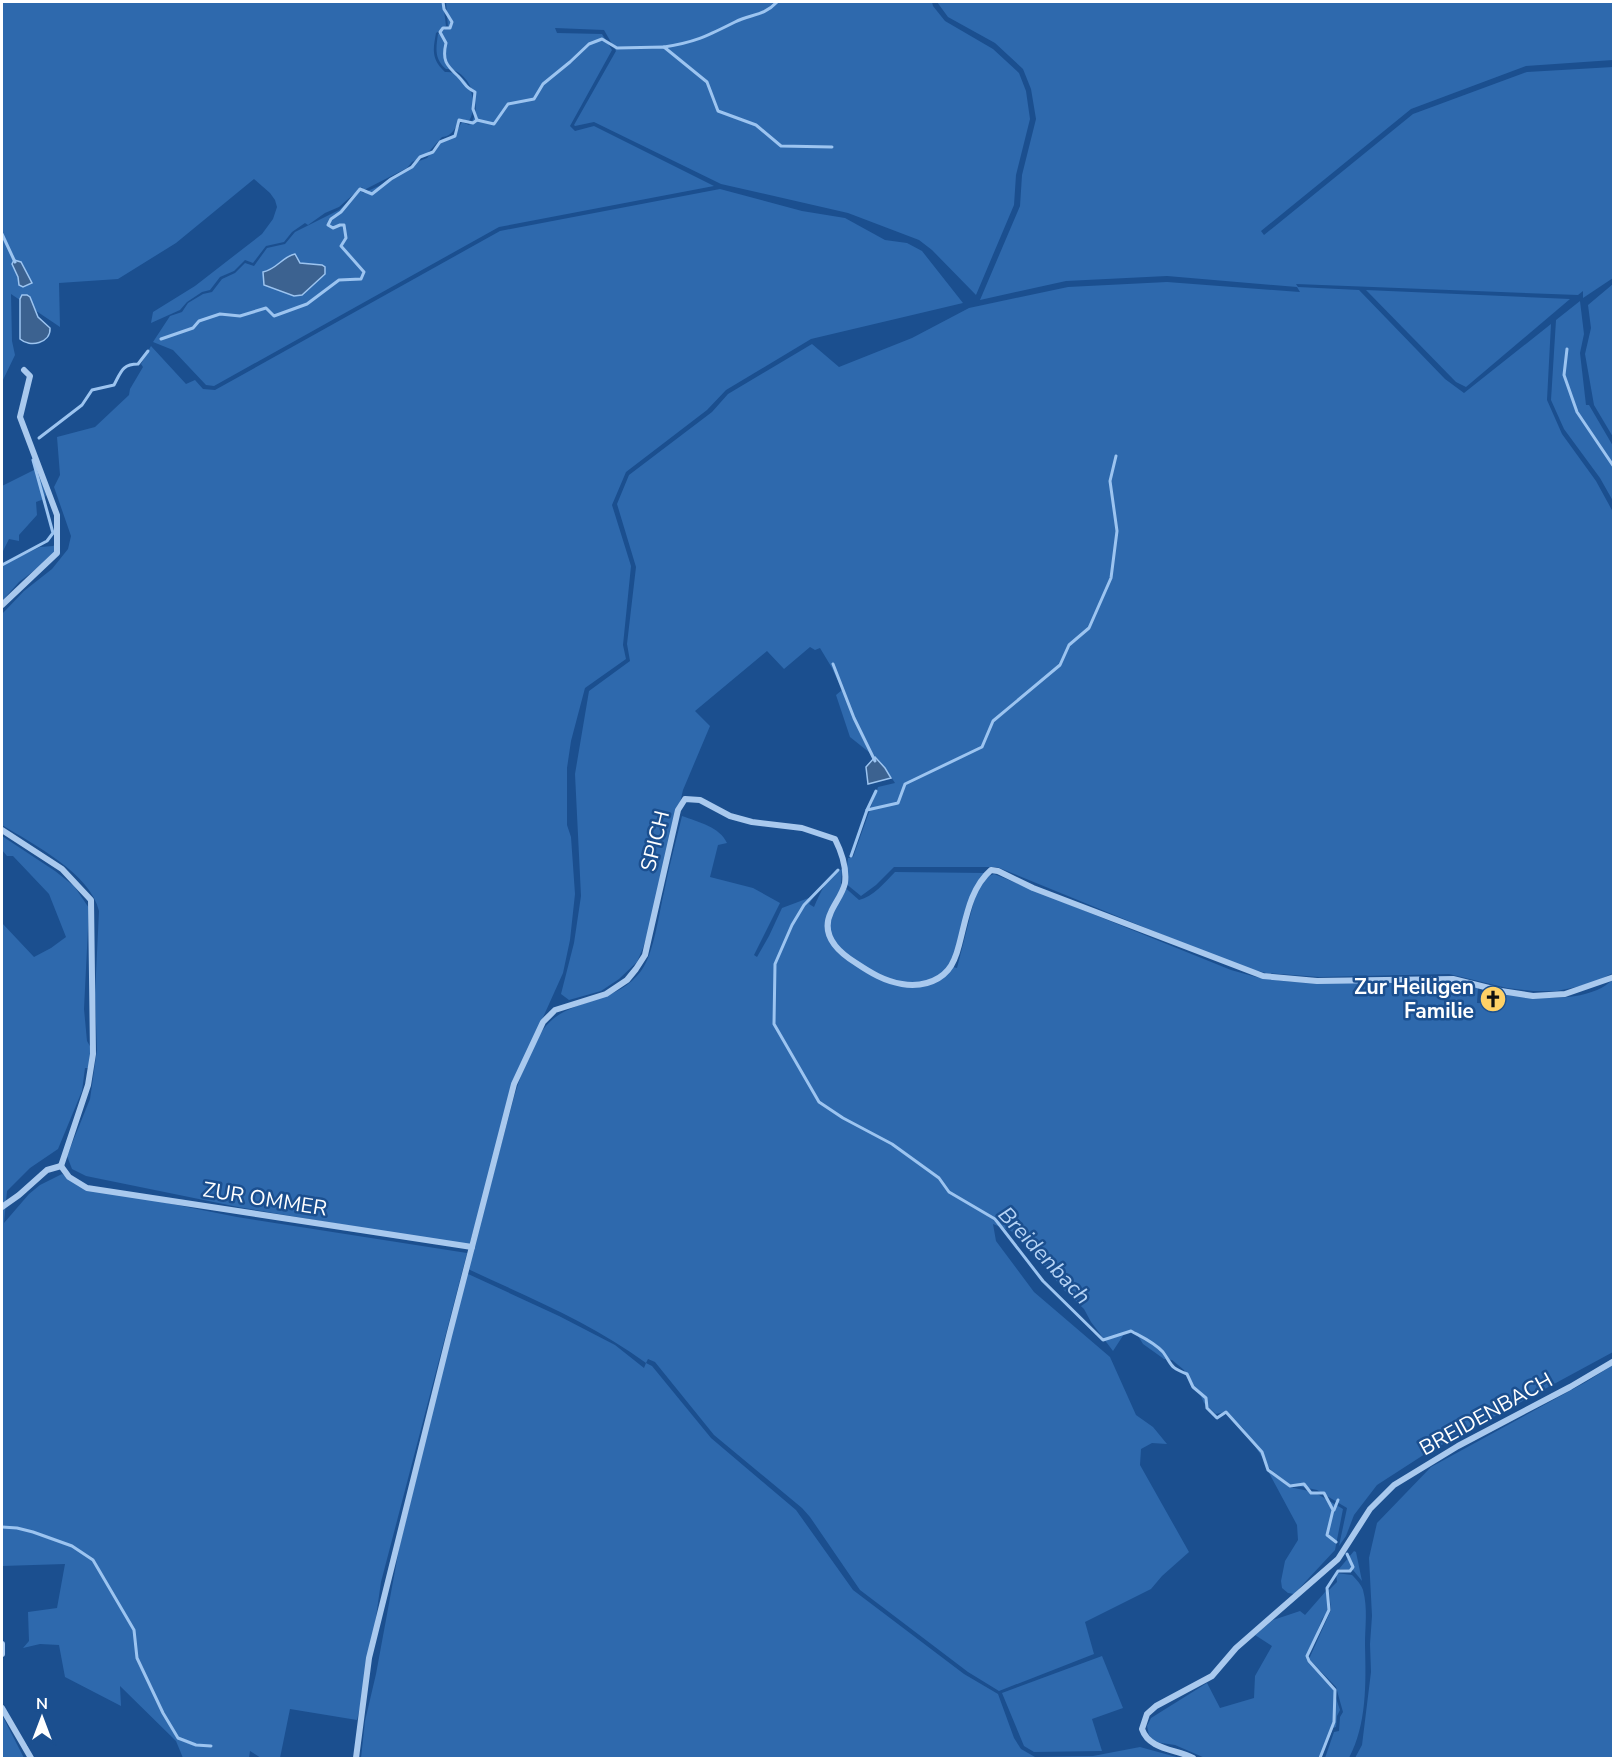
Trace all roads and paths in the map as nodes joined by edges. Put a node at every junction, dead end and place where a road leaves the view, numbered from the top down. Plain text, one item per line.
1 (24, 370) dead end
2 (2, 605) edge
3 (2, 830) edge
4 (1614, 977) edge
5 (62, 1166) junction
6 (2, 1207) edge
7 (472, 1247) junction
8 (1614, 1360) edge
9 (2, 1644) edge
10 (2, 1654) edge
11 (2, 1708) edge
12 (31, 1758) edge
13 (356, 1758) edge
14 (1193, 1758) edge

1 - 2 street
3 - 5 street
4 - 7 street, SPICH
5 - 6 street
5 - 7 street, ZUR OMMER
7 - 13 street
8 - 14 street, BREIDENBACH
9 - 10 street
11 - 12 street

